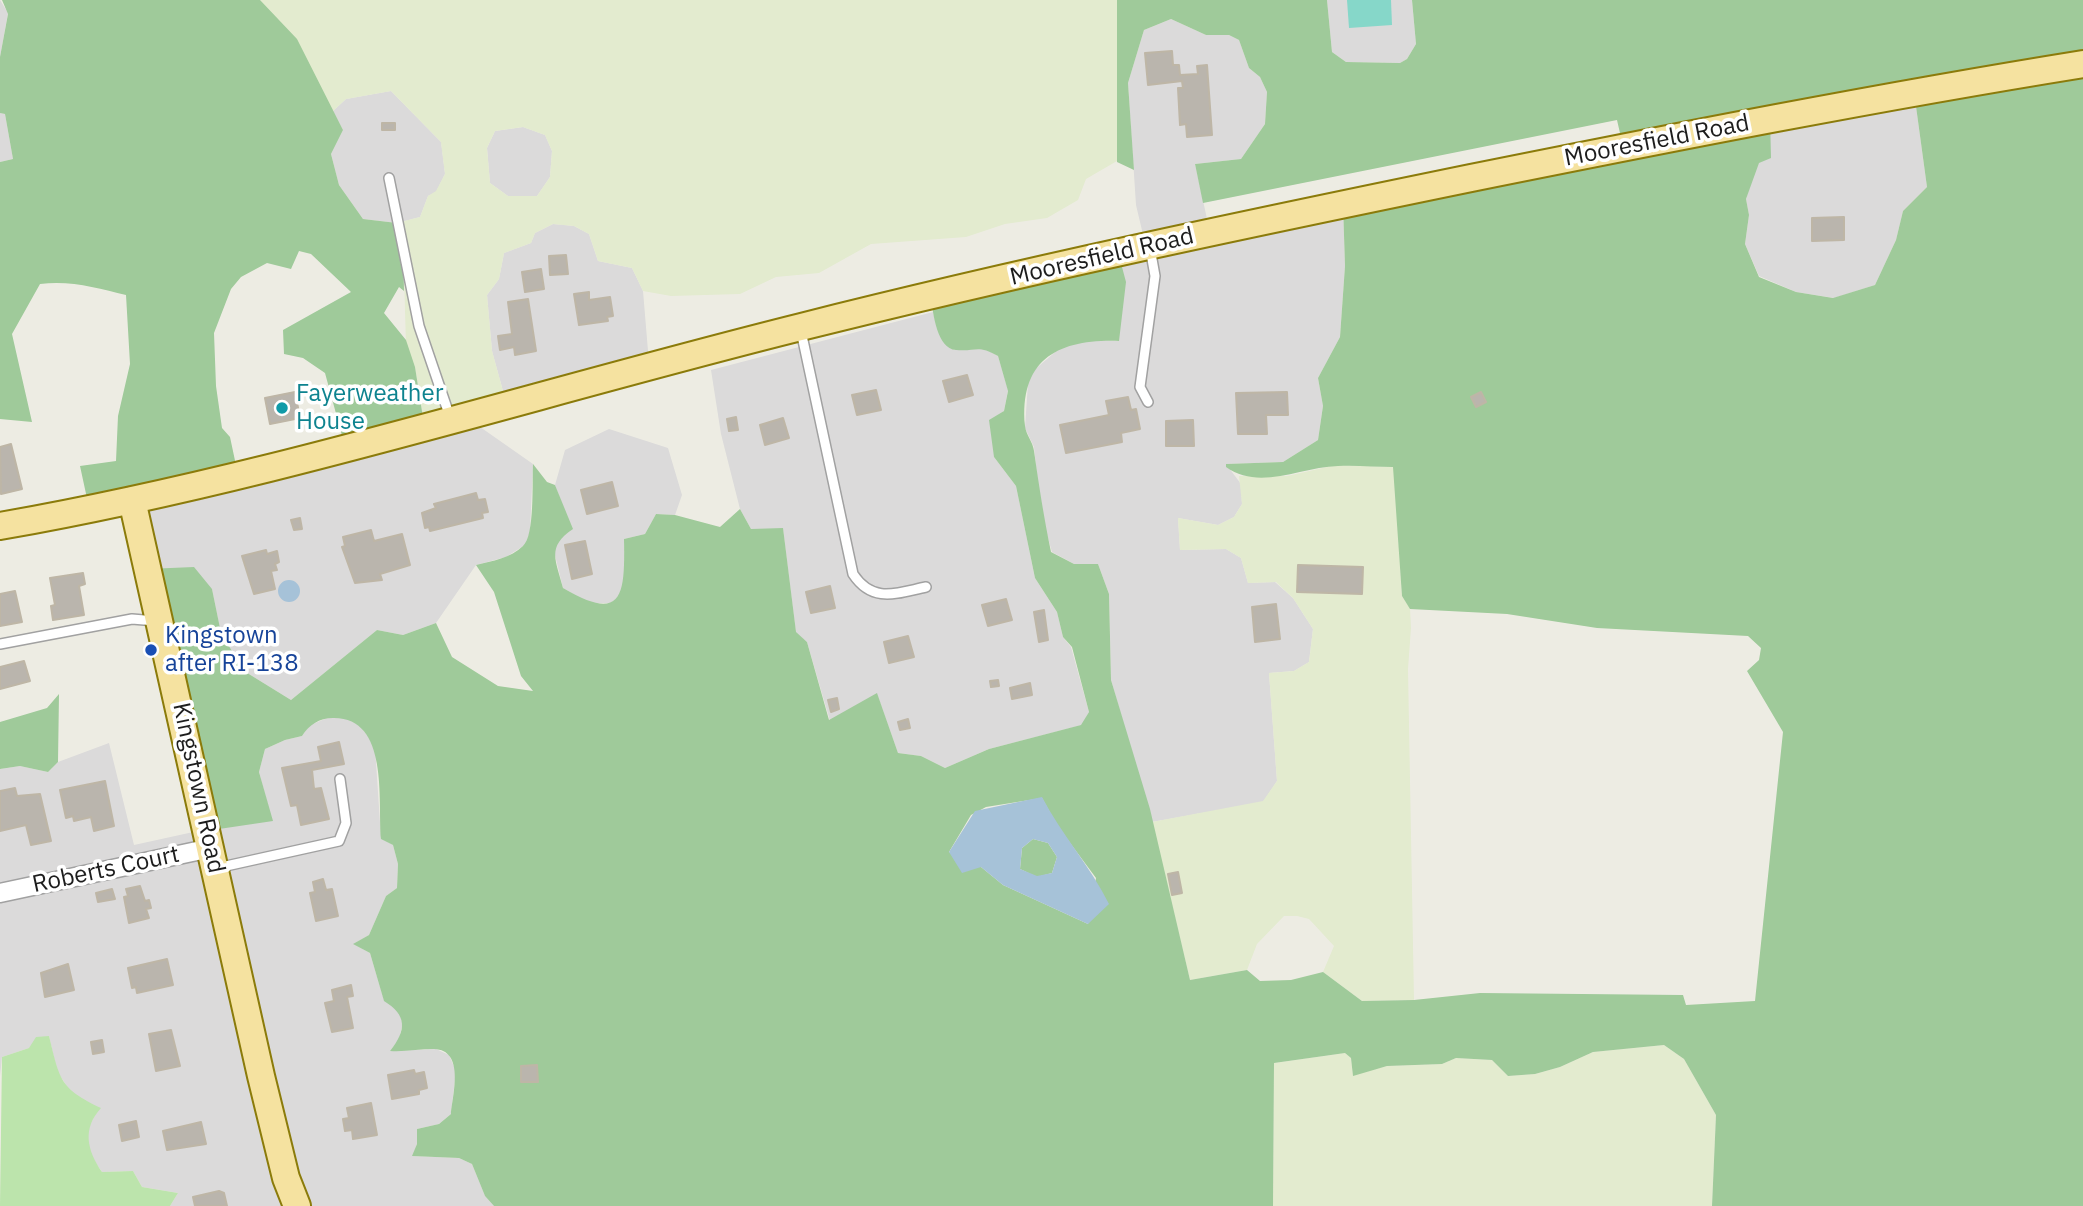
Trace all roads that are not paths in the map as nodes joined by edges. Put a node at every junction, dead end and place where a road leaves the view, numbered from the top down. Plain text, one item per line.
1 (2083, 64) edge
2 (389, 178) dead end
3 (1150, 246) junction
4 (800, 327) junction
5 (1148, 402) dead end
6 (451, 420) junction
7 (132, 500) junction
8 (0, 527) edge
9 (926, 587) dead end
10 (161, 622) junction
11 (0, 644) edge
12 (340, 779) dead end
13 (213, 858) junction
14 (0, 893) edge
15 (297, 1206) edge

1 - 3 main road, Mooresfield Road
2 - 6 lane
3 - 4 main road, Mooresfield Road
3 - 5 lane
4 - 6 main road, Mooresfield Road
4 - 9 lane
6 - 7 main road, Mooresfield Road
7 - 8 main road
7 - 10 main road, Kingstown Road
10 - 11 lane
10 - 13 main road, Kingstown Road
12 - 13 lane
13 - 14 street, Roberts Court
13 - 15 main road, Kingstown Road

